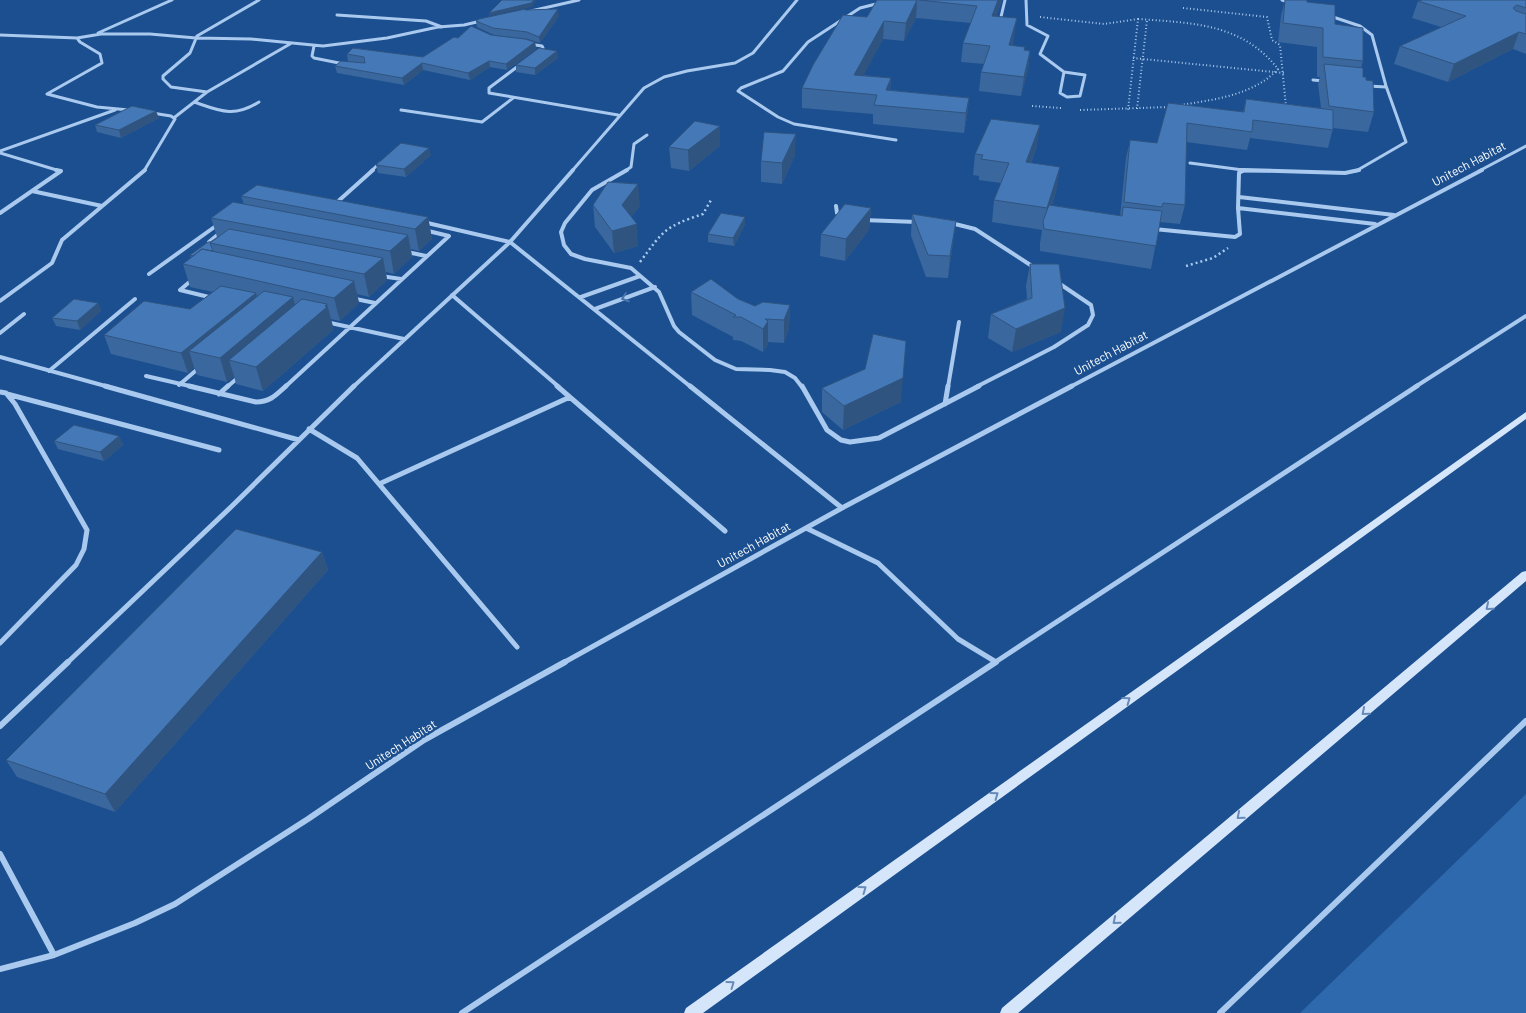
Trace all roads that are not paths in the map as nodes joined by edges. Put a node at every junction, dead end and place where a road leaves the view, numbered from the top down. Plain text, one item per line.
1 (172, 0) edge
2 (258, 0) edge
3 (579, 0) edge
4 (797, 0) edge
5 (1005, 0) edge
6 (1026, 0) edge
7 (1282, 0) edge
8 (882, 3) edge
9 (1299, 6) edge
10 (530, 11) edge
11 (337, 15) dead end
12 (1325, 15) edge
13 (488, 19) edge
14 (1000, 21) edge
15 (464, 26) junction
16 (443, 27) junction
17 (471, 29) edge
18 (0, 35) edge
19 (93, 35) junction
20 (78, 38) junction
21 (196, 38) junction
22 (290, 44) junction
23 (526, 44) edge
24 (314, 46) junction
25 (534, 55) edge
26 (526, 60) edge
27 (349, 65) edge
28 (1064, 72) junction
29 (1312, 80) dead end
30 (1331, 82) edge
31 (1359, 85) edge
32 (1386, 88) junction
33 (207, 92) junction
34 (512, 98) junction
35 (194, 102) junction
36 (259, 102) dead end
37 (116, 109) junction
38 (401, 110) dead end
39 (133, 111) edge
40 (150, 112) edge
41 (618, 115) junction
42 (175, 117) junction
43 (647, 135) dead end
44 (896, 140) dead end
45 (1526, 146) edge
46 (0, 152) edge
47 (382, 162) edge
48 (1190, 163) dead end
49 (1244, 170) junction
50 (32, 191) junction
51 (1239, 197) junction
52 (102, 206) junction
53 (836, 206) dead end
54 (343, 207) edge
55 (1238, 208) junction
56 (0, 213) edge
57 (1394, 214) junction
58 (847, 218) edge
59 (225, 219) edge
60 (855, 220) edge
61 (418, 221) edge
62 (918, 222) edge
63 (946, 223) edge
64 (1375, 224) junction
65 (419, 229) edge
66 (1151, 229) edge
67 (224, 230) edge
68 (510, 242) junction
69 (218, 244) edge
70 (398, 251) edge
71 (426, 256) junction
72 (1040, 271) edge
73 (201, 272) edge
74 (149, 274) dead end
75 (374, 274) edge
76 (640, 276) junction
77 (1048, 276) edge
78 (401, 279) junction
79 (655, 287) junction
80 (452, 295) junction
81 (347, 297) edge
82 (581, 297) junction
83 (135, 299) dead end
84 (220, 300) edge
85 (0, 301) edge
86 (375, 303) junction
87 (595, 309) junction
88 (24, 314) dead end
89 (1526, 316) edge
90 (323, 322) edge
91 (959, 322) dead end
92 (348, 327) junction
93 (0, 333) edge
94 (404, 339) junction
95 (0, 357) edge
96 (202, 366) edge
97 (49, 371) junction
98 (241, 375) edge
99 (146, 376) dead end
100 (180, 384) junction
101 (3, 393) edge
102 (219, 394) junction
103 (570, 398) junction
104 (945, 404) junction
105 (1526, 415) edge
106 (309, 429) junction
107 (299, 440) junction
108 (219, 450) dead end
109 (379, 484) junction
110 (842, 508) junction
111 (806, 528) junction
112 (725, 531) dead end
113 (1526, 576) edge
114 (0, 643) edge
115 (517, 647) dead end
116 (996, 662) junction
117 (1526, 721) edge
118 (0, 726) edge
119 (0, 854) edge
120 (54, 955) junction
121 (0, 969) edge
122 (462, 1013) edge
123 (691, 1013) edge
124 (1007, 1013) edge
125 (1220, 1013) edge

1 - 19 street
2 - 21 street
3 - 10 street
4 - 41 street
5 - 14 street
6 - 28 street
7 - 9 street
8 - 44 street
11 - 16 street
12 - 32 street
13 - 15 street
15 - 16 street
15 - 17 street
16 - 24 street
18 - 20 street
19 - 20 street
19 - 21 street
20 - 37 street
21 - 22 street
21 - 33 street
22 - 24 street
22 - 33 street
23 - 25 street
24 - 27 street
26 - 34 street
28 - 28 street
29 - 30 street
31 - 32 street
32 - 49 street
33 - 35 street
34 - 38 street
34 - 41 street
35 - 36 street
35 - 42 street
37 - 39 street
37 - 46 street
40 - 42 street
41 - 68 street
42 - 52 street
43 - 76 street
45 - 57 street, Unitech Habitat
46 - 50 street
47 - 54 street
48 - 49 street
49 - 51 street
50 - 52 street
50 - 56 street
51 - 55 street
51 - 57 street
52 - 85 street
53 - 58 street
55 - 64 street
55 - 66 street
57 - 64 street, Unitech Habitat
59 - 74 street
60 - 62 street
61 - 68 street
63 - 72 street
64 - 110 street, Unitech Habitat
65 - 71 street
67 - 69 street
68 - 80 street
68 - 82 street
70 - 71 street
71 - 78 street
73 - 84 street
75 - 78 street
76 - 79 street
76 - 82 street
77 - 104 street
78 - 86 street
79 -> 87 street
79 - 104 street
80 - 94 street
80 - 103 street
81 - 86 street
82 - 87 street
83 - 97 street
86 - 92 street
87 - 110 street
88 - 93 street
89 - 116 street
90 - 92 street
91 - 104 street
92 - 94 street
92 - 102 street
94 - 106 street
95 - 97 street
96 - 100 street
97 - 107 street
98 - 102 street
99 - 100 street
100 - 102 street
101 - 108 street
101 - 114 street
103 - 109 street
103 - 112 street
123 -> 105 main road
106 - 107 street
106 - 109 street
107 - 118 street
109 - 115 street
110 - 111 street, Unitech Habitat
111 - 116 street
111 - 120 street, Unitech Habitat
113 -> 124 main road
116 - 122 street
117 - 125 street
119 - 120 street
120 - 121 street, Unitech Habitat

